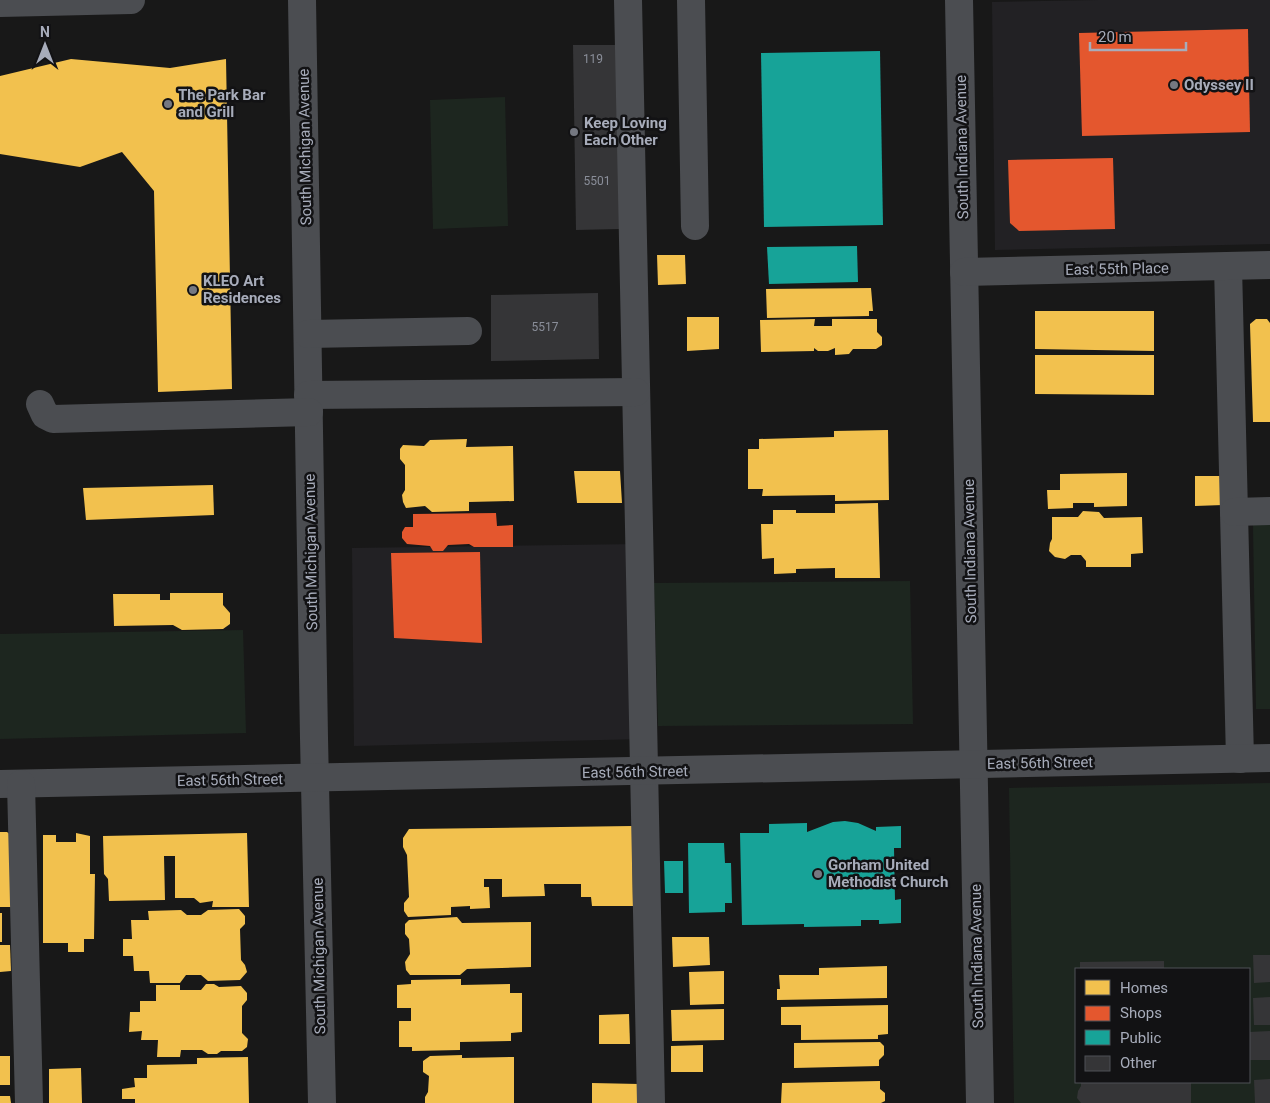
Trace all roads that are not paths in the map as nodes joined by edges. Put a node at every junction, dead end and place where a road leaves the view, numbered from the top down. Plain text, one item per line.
1 (131, 0) edge
2 (302, 0) edge
3 (628, 0) edge
4 (691, 0) edge
5 (959, 0) edge
6 (0, 3) edge
7 (695, 226) dead end
8 (1270, 265) edge
9 (1228, 266) junction
10 (964, 272) junction
11 (468, 331) dead end
12 (308, 334) junction
13 (636, 392) junction
14 (40, 404) dead end
15 (309, 404) junction
16 (1270, 511) edge
17 (1234, 512) junction
18 (1270, 758) edge
19 (1240, 759) junction
20 (974, 764) junction
21 (644, 771) junction
22 (314, 778) junction
23 (11, 784) edge
24 (29, 1103) edge
25 (322, 1103) edge
26 (651, 1103) edge
27 (980, 1103) edge

1 - 6 street
2 - 12 street, South Michigan Avenue
3 - 13 street
4 - 7 street
5 - 10 street, South Indiana Avenue
8 - 9 street, East 55th Place
9 - 10 street, East 55th Place
9 - 17 street
10 - 20 street, South Indiana Avenue
11 - 12 street
12 - 15 street, South Michigan Avenue
13 - 15 street
13 - 21 street
14 - 15 street
15 - 22 street, South Michigan Avenue
16 - 17 street
17 - 19 street
18 - 19 street, East 56th Street
19 - 20 street, East 56th Street
20 - 21 street, East 56th Street
20 - 27 street, South Indiana Avenue
21 - 22 street, East 56th Street
21 - 26 street
22 - 23 street, East 56th Street
22 - 25 street, South Michigan Avenue
23 - 24 street

